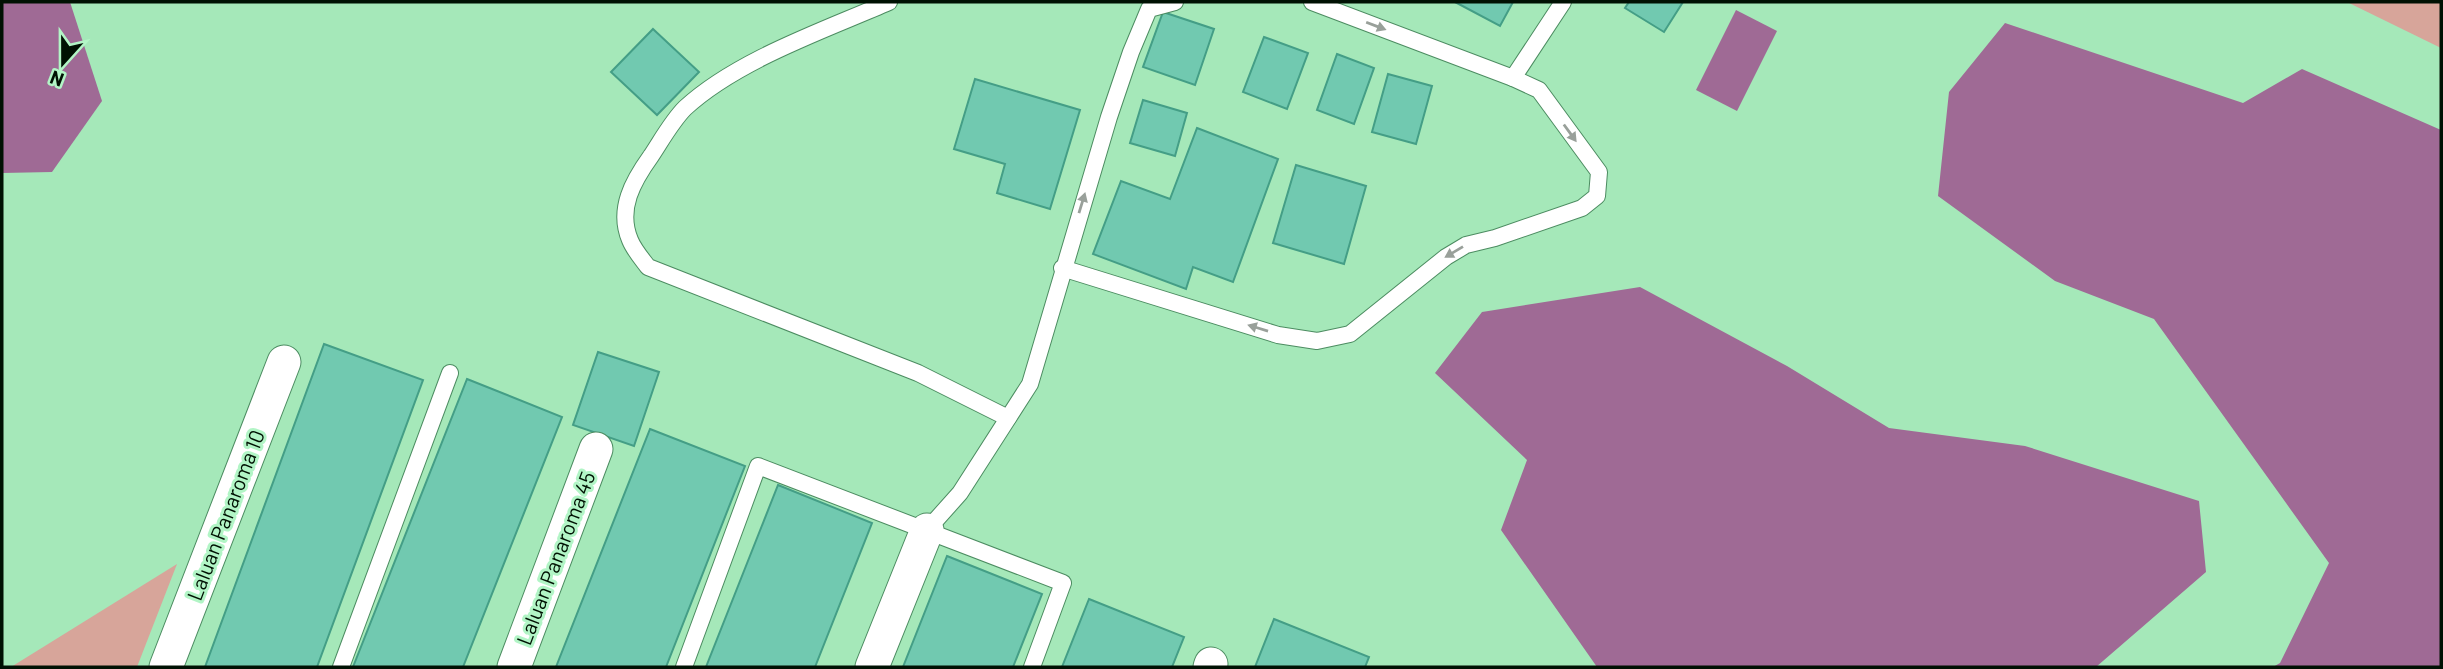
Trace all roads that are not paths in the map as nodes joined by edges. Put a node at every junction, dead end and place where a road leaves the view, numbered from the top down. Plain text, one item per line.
1 (890, 2) edge
2 (1175, 2) edge
3 (1312, 2) edge
4 (1563, 2) edge
5 (1513, 78) junction
6 (1062, 268) junction
7 (284, 362) dead end
8 (450, 373) dead end
9 (1009, 418) junction
10 (596, 449) dead end
11 (928, 530) junction
12 (166, 667) edge
13 (341, 667) edge
14 (514, 667) edge
15 (684, 667) edge
16 (872, 667) edge
17 (1031, 667) edge

1 - 9 lane
6 -> 2 lane
3 -> 5 lane
4 - 5 lane
5 -> 6 lane
6 - 9 lane
7 - 12 street, Laluan Panaroma 10
8 - 13 lane
9 - 11 lane
10 - 14 street, Laluan Panaroma 45
11 - 15 lane
11 - 16 street
11 - 17 lane

